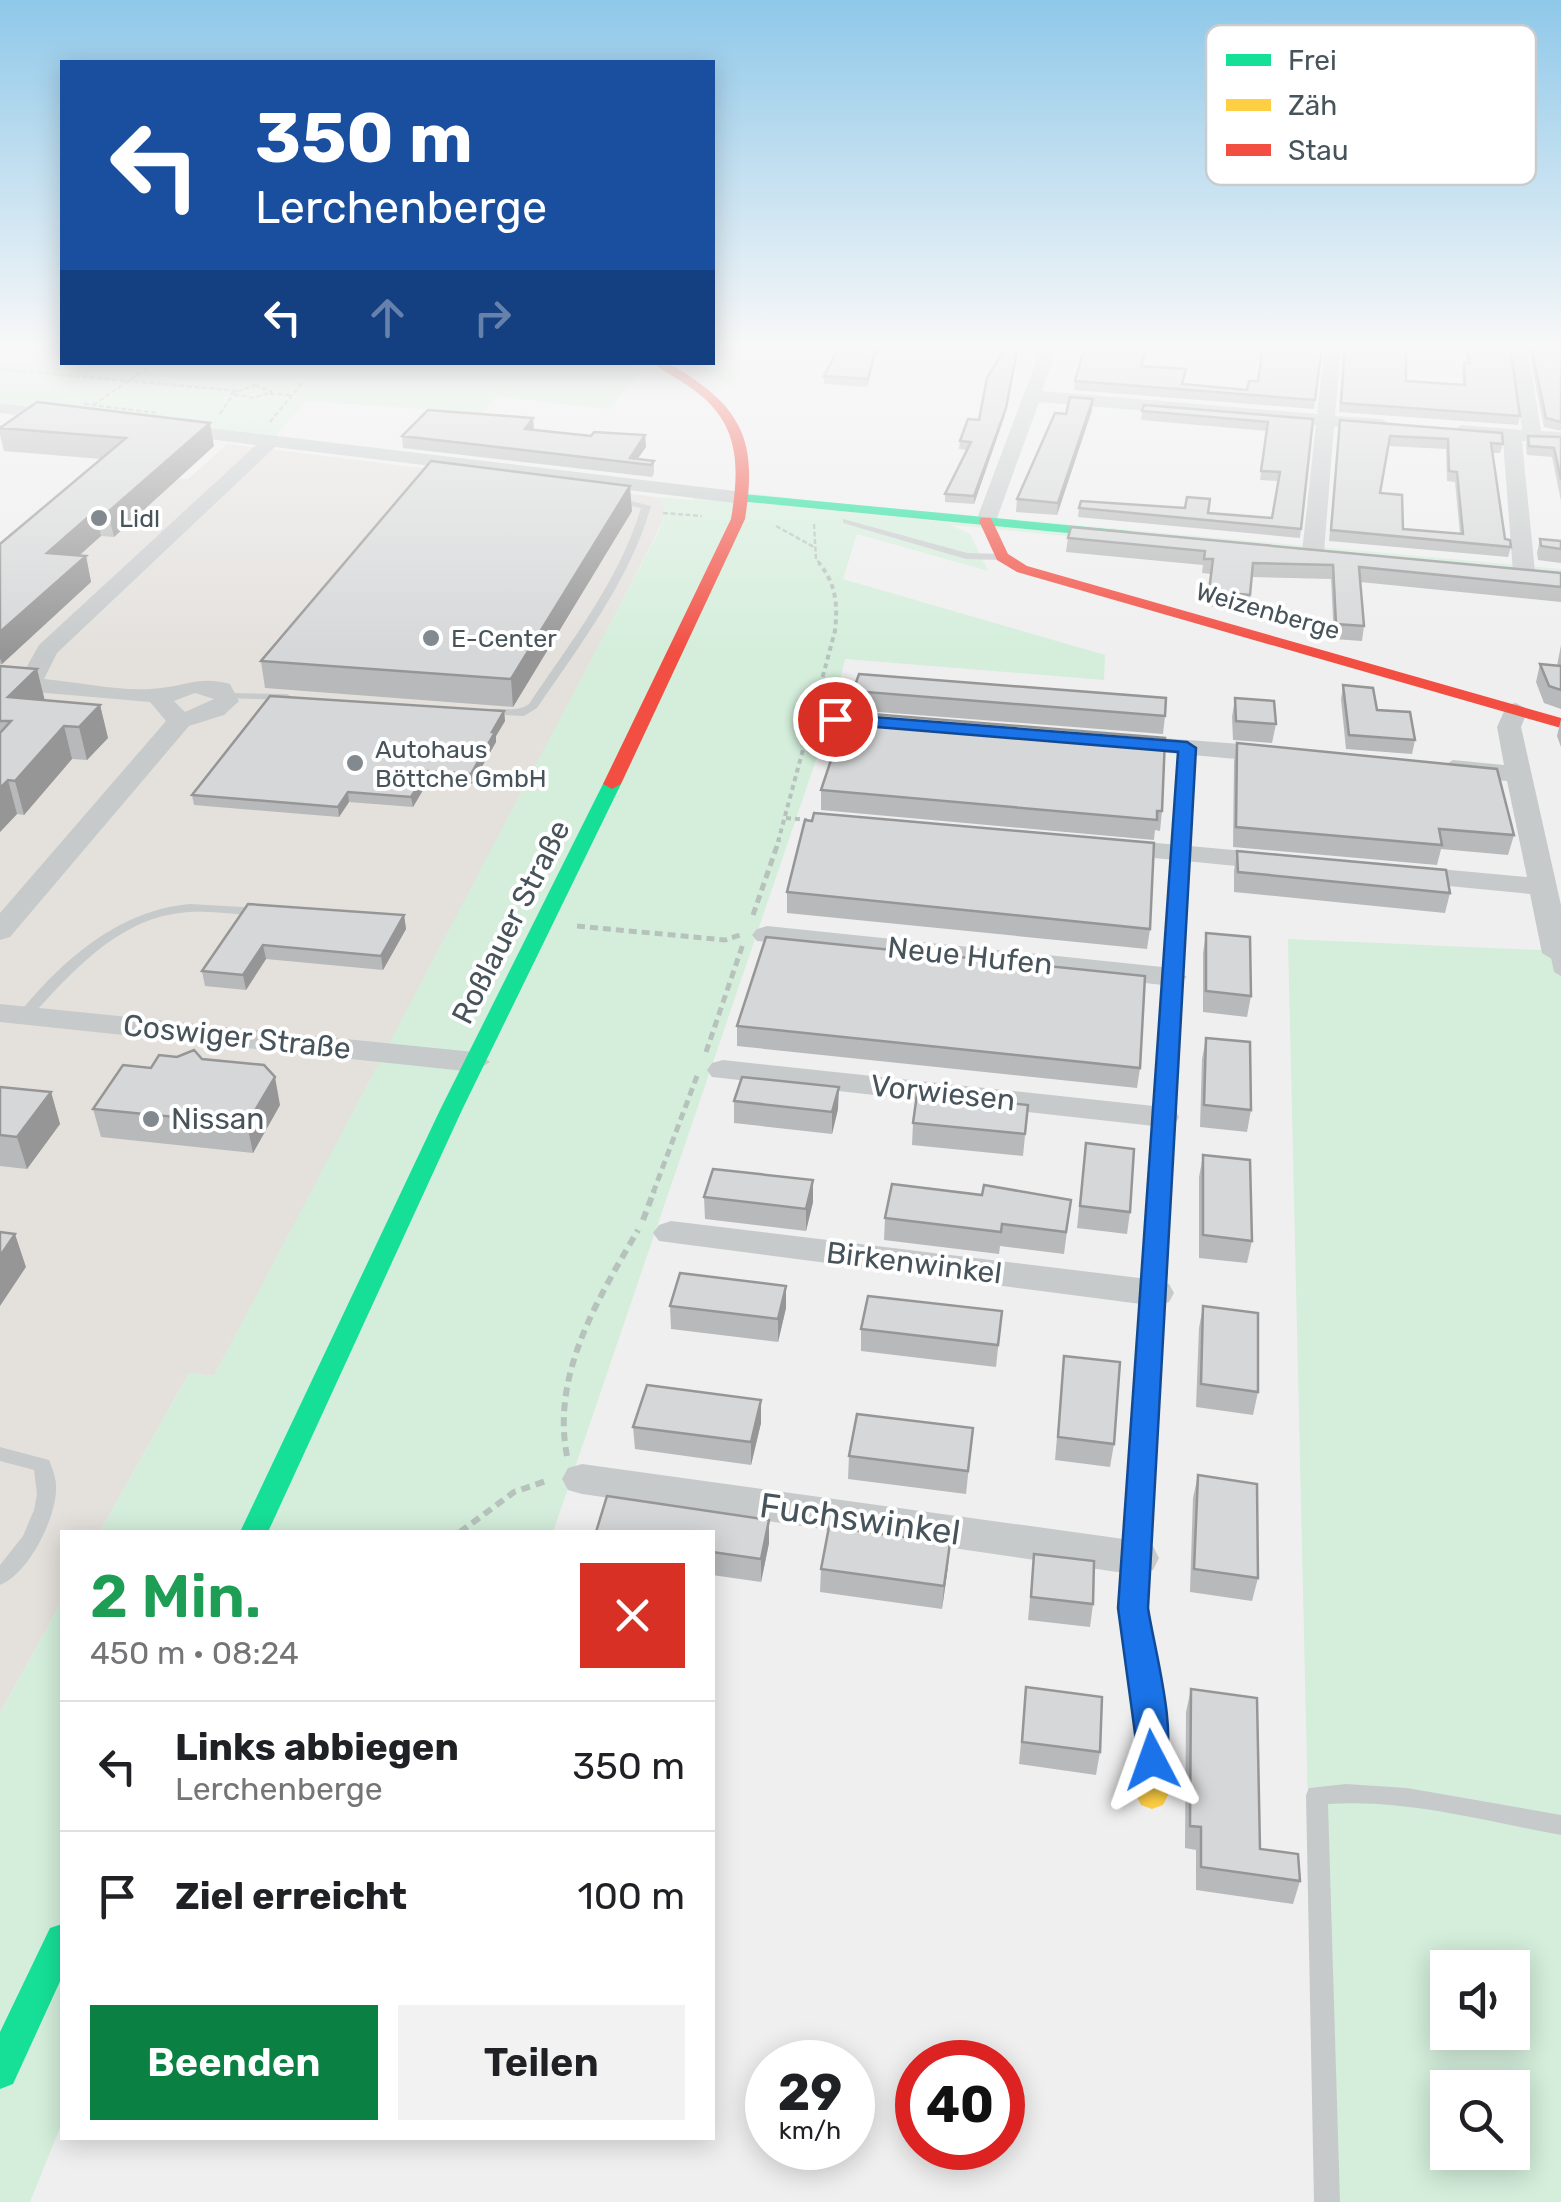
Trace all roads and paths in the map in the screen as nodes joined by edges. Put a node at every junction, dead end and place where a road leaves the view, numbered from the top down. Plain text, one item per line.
1 (263, 449) edge
2 (335, 449) edge
3 (746, 449) edge
4 (1013, 449) edge
5 (1324, 449) edge
6 (1522, 449) edge
7 (598, 497) edge
8 (743, 498) junction
9 (812, 506) junction
10 (846, 521) dead end
11 (986, 521) junction
12 (1146, 536) edge
13 (1313, 552) edge
14 (1002, 557) junction
15 (1524, 572) edge
16 (0, 682) edge
17 (29, 684) junction
18 (162, 696) junction
19 (229, 696) junction
20 (310, 699) edge
21 (1516, 710) junction
22 (471, 711) edge
23 (814, 718) junction
24 (835, 719) dead end
25 (180, 721) junction
26 (1561, 723) edge
27 (1089, 740) edge
28 (1187, 748) junction
29 (1304, 757) edge
30 (1421, 766) edge
31 (1519, 774) junction
32 (786, 818) junction
33 (807, 820) edge
34 (1084, 844) edge
35 (1183, 853) junction
36 (1315, 866) edge
37 (1372, 871) edge
38 (1542, 886) junction
39 (278, 914) edge
40 (546, 923) junction
41 (760, 926) joint
42 (1, 929) edge
43 (1559, 962) edge
44 (1172, 977) junction
45 (12, 1014) edge
46 (474, 1062) junction
47 (724, 1070) dead end
48 (1163, 1116) junction
49 (672, 1233) dead end
50 (1156, 1293) junction
51 (0, 1454) edge
52 (582, 1479) junction
53 (255, 1530) edge
54 (463, 1530) edge
55 (1138, 1558) junction
56 (0, 1577) edge
57 (1152, 1795) dead end
58 (1561, 1824) edge
59 (60, 1944) edge
60 (0, 2071) edge
61 (1328, 2202) edge

1 - 17 street
2 - 8 street
3 - 8 street, Roßlauer Straße
4 - 11 street
5 - 13 street
6 - 15 street
7 - 22 lane
8 - 9 street
8 - 40 street, Roßlauer Straße
9 - 11 street
9 - 23 path
10 - 14 lane
11 - 12 street
11 - 14 street
14 - 21 street, Weizenberge
16 - 17 street
17 - 18 street
18 - 19 street
18 - 25 street
19 - 20 lane
19 - 25 street
21 - 26 street, Weizenberge
21 - 31 street
23 - 24 path
23 - 32 path
25 - 42 street
27 - 28 street
28 - 29 street
28 - 35 street
30 - 31 street
31 - 38 street
32 - 33 path
32 - 41 path
34 - 35 street
35 - 36 street
35 - 44 street
37 - 38 street
38 - 43 street
39 - 45 lane
40 - 46 street, Roßlauer Straße
40 - 52 path
41 - 44 street, Neue Hufen
44 - 48 street
45 - 46 street, Coswiger Straße
46 - 53 street, Roßlauer Straße
47 - 48 street, Vorwiesen
48 - 50 street
49 - 50 street, Birkenwinkel
50 - 55 street
51 - 56 lane
52 - 54 path
52 - 55 street, Fuchswinkel
55 - 57 street
58 - 61 lane
59 - 60 street

